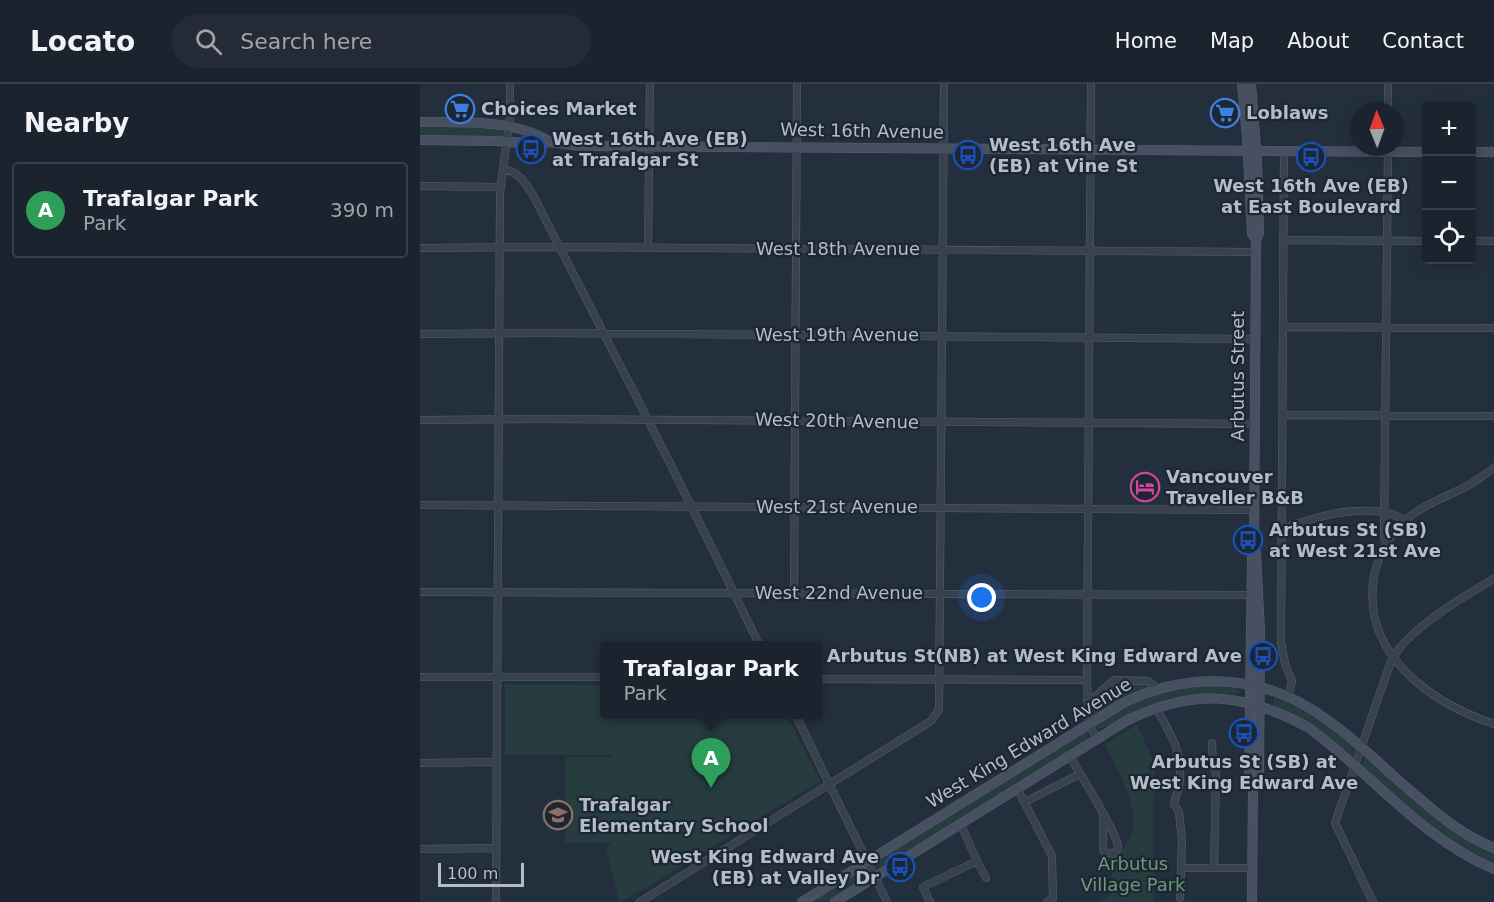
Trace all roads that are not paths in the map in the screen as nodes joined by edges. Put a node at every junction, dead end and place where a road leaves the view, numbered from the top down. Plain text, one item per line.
1 (510, 84) edge
2 (650, 84) edge
3 (797, 84) edge
4 (944, 84) edge
5 (1091, 84) edge
6 (1242, 84) edge
7 (1251, 84) edge
8 (1388, 84) edge
9 (1388, 102) edge
10 (420, 122) edge
11 (509, 128) junction
12 (420, 140) edge
13 (507, 142) junction
14 (550, 142) junction
15 (649, 146) junction
16 (796, 147) junction
17 (944, 148) junction
18 (1091, 149) junction
19 (1252, 150) junction
20 (1350, 150) edge
21 (1404, 150) edge
22 (1284, 151) junction
23 (1422, 152) edge
24 (1476, 152) edge
25 (1494, 152) edge
26 (1388, 156) edge
27 (503, 170) junction
28 (420, 186) edge
29 (500, 187) junction
30 (1284, 240) junction
31 (1387, 240) junction
32 (1422, 241) edge
33 (1476, 241) edge
34 (1494, 241) edge
35 (500, 247) junction
36 (559, 247) junction
37 (420, 248) edge
38 (648, 248) junction
39 (796, 249) junction
40 (943, 250) junction
41 (1090, 252) junction
42 (1256, 252) junction
43 (1283, 327) junction
44 (1387, 328) junction
45 (1494, 328) edge
46 (500, 333) junction
47 (420, 334) edge
48 (604, 334) junction
49 (795, 335) junction
50 (942, 336) junction
51 (1090, 337) junction
52 (1255, 339) junction
53 (1283, 415) junction
54 (1386, 416) junction
55 (1494, 416) edge
56 (499, 419) junction
57 (648, 419) junction
58 (420, 420) edge
59 (795, 421) junction
60 (942, 422) junction
61 (1089, 423) junction
62 (1255, 424) junction
63 (1494, 468) edge
64 (420, 505) edge
65 (499, 505) junction
66 (692, 506) junction
67 (794, 507) junction
68 (941, 508) junction
69 (1088, 509) junction
70 (1254, 510) junction
71 (1384, 512) junction
72 (1406, 520) junction
73 (1282, 529) junction
74 (1386, 542) junction
75 (1494, 579) edge
76 (498, 591) junction
77 (420, 592) edge
78 (734, 592) junction
79 (794, 593) junction
80 (940, 594) junction
81 (1088, 595) junction
82 (1255, 595) junction
83 (758, 641) edge
84 (1393, 657) junction
85 (497, 676) junction
86 (420, 677) edge
87 (600, 677) edge
88 (822, 679) edge
89 (940, 679) junction
90 (1087, 680) junction
91 (1256, 686) junction
92 (1158, 688) junction
93 (1288, 697) junction
94 (1087, 700) junction
95 (1255, 705) junction
96 (1156, 708) junction
97 (797, 719) edge
98 (1089, 724) junction
99 (1494, 724) edge
100 (1097, 739) junction
101 (1212, 743) dead end
102 (1360, 747) junction
103 (1070, 757) junction
104 (496, 762) junction
105 (420, 763) edge
106 (1354, 767) junction
107 (1080, 774) junction
108 (829, 784) junction
109 (1018, 790) junction
110 (1025, 802) junction
111 (1103, 814) junction
112 (961, 825) junction
113 (1494, 848) edge
114 (420, 849) edge
115 (496, 849) junction
116 (867, 861) junction
117 (977, 861) junction
118 (1182, 868) junction
119 (1214, 868) junction
120 (1252, 868) junction
121 (1494, 869) edge
122 (875, 877) junction
123 (986, 878) dead end
124 (1180, 898) dead end
125 (496, 902) edge
126 (640, 902) edge
127 (801, 902) edge
128 (835, 902) edge
129 (887, 902) edge
130 (930, 902) edge
131 (1047, 902) edge
132 (1252, 902) edge
133 (1373, 902) edge

1 - 11 street
2 - 15 street
3 - 16 street
4 - 17 street
5 - 18 street
6 - 19 main road, Arbutus Street
7 - 19 main road, Arbutus Street
8 - 9 street
10 - 11 main road, West 16th Avenue
11 - 13 street
11 - 14 main road, West 16th Avenue
12 - 13 main road, West 16th Avenue
13 - 14 main road, West 16th Avenue
13 - 27 street
14 - 15 main road, West 16th Avenue
15 - 16 main road, West 16th Avenue
15 - 38 street
16 - 17 main road, West 16th Avenue
16 - 39 street
17 - 18 main road, West 16th Avenue
17 - 40 street
18 - 19 main road, West 16th Avenue
18 - 41 street
19 - 22 main road, West 16th Avenue
19 - 42 main road, Arbutus Street
20 - 22 main road, West 16th Avenue
21 - 23 main road, West 16th Avenue
22 - 30 street
24 - 25 main road
26 - 31 street
27 - 29 street
27 - 36 street
28 - 29 street
29 - 35 street
30 - 31 street
30 - 43 street
31 - 32 street
31 - 44 street
33 - 34 street
35 - 36 street, West 18th Avenue
35 - 37 street, West 18th Avenue
35 - 46 street
36 - 38 street, West 18th Avenue
36 - 48 street
38 - 39 street, West 18th Avenue
39 - 40 street, West 18th Avenue
39 - 49 street
40 - 41 street, West 18th Avenue
40 - 50 street
41 - 42 street, West 18th Avenue
41 - 51 street
42 - 52 main road, Arbutus Street
43 - 44 street
43 - 53 street
44 - 45 street
44 - 54 street
46 - 47 street, West 19th Avenue
46 - 48 street, West 19th Avenue
46 - 56 street
48 - 49 street, West 19th Avenue
48 - 57 street
49 - 50 street, West 19th Avenue
49 - 59 street
50 - 51 street, West 19th Avenue
50 - 60 street
51 - 52 street, West 19th Avenue
51 - 61 street
52 - 62 main road, Arbutus Street
53 - 54 street
53 - 73 street
54 - 55 street
54 - 71 street
56 - 57 street, West 20th Avenue
56 - 58 street, West 20th Avenue
56 - 65 street
57 - 59 street, West 20th Avenue
57 - 66 street
59 - 60 street, West 20th Avenue
59 - 67 street
60 - 61 street, West 20th Avenue
60 - 68 street
61 - 62 street, West 20th Avenue
61 - 69 street
62 - 70 main road, Arbutus Street
63 - 72 street
64 - 65 street, West 21st Avenue
65 - 66 street, West 21st Avenue
65 - 76 street
66 - 67 street, West 21st Avenue
66 - 78 street
67 - 68 street, West 21st Avenue
67 - 79 street
68 - 69 street, West 21st Avenue
68 - 80 street
69 - 70 street, West 21st Avenue
69 - 81 street
70 - 82 main road, Arbutus Street
71 - 72 street
71 - 73 street
71 - 74 street
72 - 74 street
73 - 93 street
74 - 84 street
75 - 84 street
76 - 77 street, West 22nd Avenue
76 - 78 street, West 22nd Avenue
76 - 85 street
78 - 79 street, West 22nd Avenue
78 - 83 street
79 - 80 street, West 22nd Avenue
80 - 81 street, West 22nd Avenue
80 - 89 street
81 - 82 street, West 22nd Avenue
81 - 90 street
82 - 91 main road, Arbutus Street
84 - 99 street
84 - 102 street
85 - 86 street
85 - 87 street
85 - 104 street
88 - 89 street
89 - 90 street
89 - 108 street
90 - 94 street
91 - 92 main road, West King Edward Avenue
91 - 93 main road, West King Edward Avenue
91 - 95 main road, Arbutus Street
92 - 94 street
92 - 98 main road, West King Edward Avenue
93 - 102 main road, West King Edward Avenue
94 - 98 street
95 - 96 main road, West King Edward Avenue
95 - 106 main road, West King Edward Avenue
95 - 120 main road, Arbutus Street
96 - 100 main road, West King Edward Avenue
96 - 118 street
97 - 108 street
98 - 100 street
98 - 116 main road, West King Edward Avenue
100 - 103 main road, West King Edward Avenue
101 - 119 street
102 - 106 street
102 - 113 main road, West King Edward Avenue
103 - 107 street
103 - 109 main road, West King Edward Avenue
104 - 105 street
104 - 115 street
106 - 121 main road, West King Edward Avenue
106 - 133 street
107 - 110 street
107 - 111 street
108 - 116 street
108 - 126 street
109 - 110 street
109 - 112 main road, West King Edward Avenue
110 - 131 street
111 - 111 street
112 - 117 street
112 - 122 main road, West King Edward Avenue
114 - 115 street
115 - 125 street
116 - 122 street
116 - 127 main road, West King Edward Avenue
117 - 123 street
117 - 130 street
118 - 119 street
118 - 124 street
119 - 120 street
120 - 132 main road, Arbutus Street
122 - 128 main road, West King Edward Avenue
122 - 129 street

